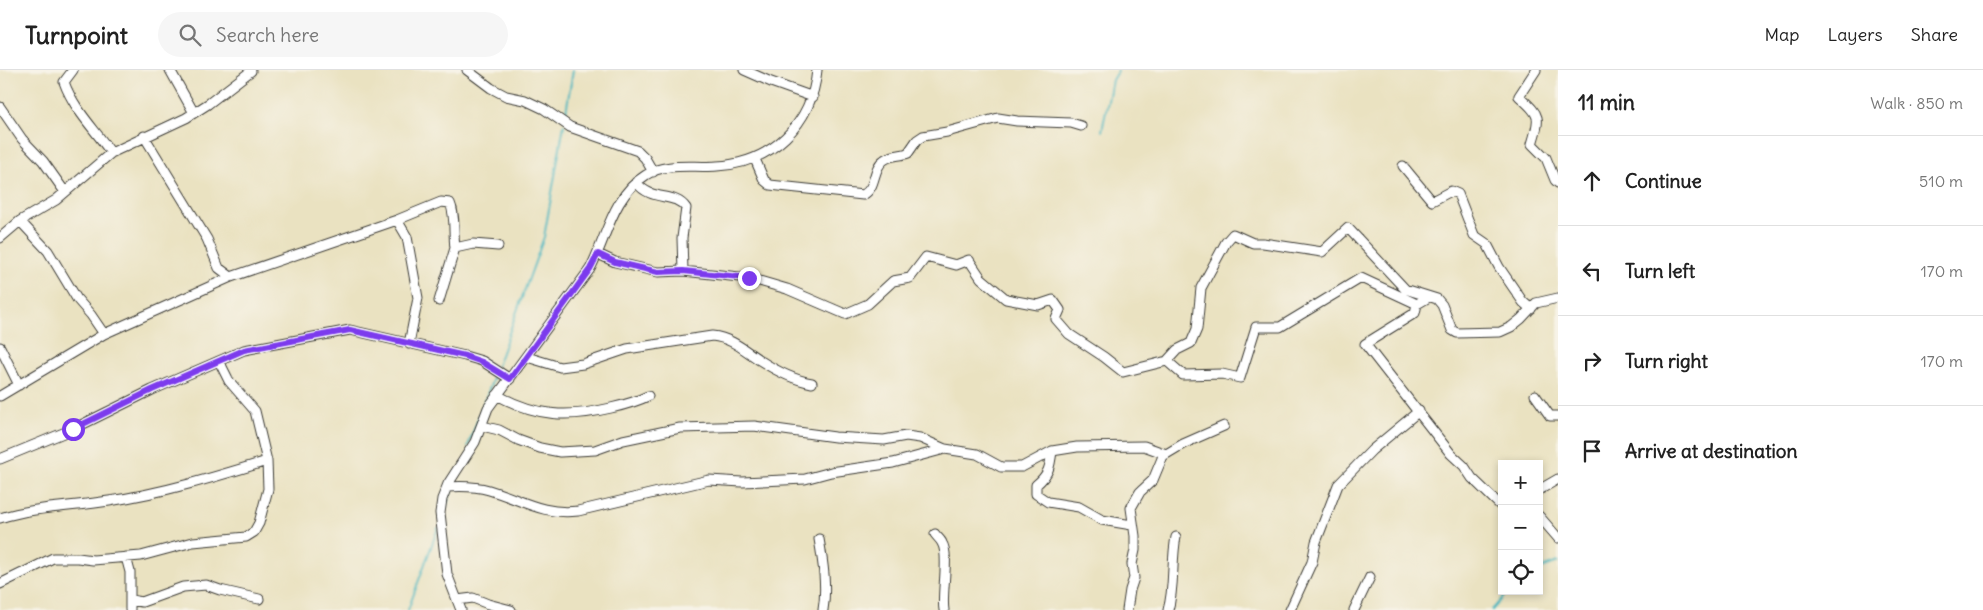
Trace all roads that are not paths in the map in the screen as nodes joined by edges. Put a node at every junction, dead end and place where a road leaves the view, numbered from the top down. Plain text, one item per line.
1 (73, 70) edge
2 (170, 70) edge
3 (252, 70) edge
4 (468, 70) edge
5 (744, 70) edge
6 (817, 70) edge
7 (1536, 70) edge
8 (813, 97) junction
9 (0, 107) edge
10 (194, 113) junction
11 (1081, 126) dead end
12 (144, 136) junction
13 (111, 152) junction
14 (755, 159) junction
15 (1403, 166) dead end
16 (653, 172) junction
17 (1557, 180) edge
18 (636, 182) junction
19 (65, 192) junction
20 (397, 220) junction
21 (20, 221) junction
22 (0, 238) edge
23 (498, 246) dead end
24 (455, 248) junction
25 (598, 254) junction
26 (683, 271) junction
27 (231, 277) junction
28 (1429, 297) junction
29 (1558, 298) edge
30 (439, 301) dead end
31 (1417, 304) junction
32 (1530, 309) junction
33 (104, 334) junction
34 (409, 344) junction
35 (0, 347) edge
36 (527, 357) junction
37 (219, 361) junction
38 (1167, 361) junction
39 (510, 379) junction
40 (812, 384) dead end
41 (18, 385) junction
42 (497, 395) junction
43 (1535, 395) dead end
44 (0, 396) edge
45 (648, 396) dead end
46 (1418, 411) junction
47 (1558, 416) edge
48 (482, 426) junction
49 (1224, 426) dead end
50 (945, 449) junction
51 (1052, 451) junction
52 (1166, 454) junction
53 (0, 460) edge
54 (267, 461) junction
55 (1558, 479) edge
56 (447, 487) junction
57 (1543, 488) edge
58 (1500, 505) edge
59 (0, 518) edge
60 (1543, 521) edge
61 (1132, 524) junction
62 (934, 534) dead end
63 (1176, 537) dead end
64 (1558, 538) edge
65 (819, 540) dead end
66 (126, 557) junction
67 (1370, 577) dead end
68 (0, 584) edge
69 (131, 600) junction
70 (260, 600) dead end
71 (457, 600) junction
72 (130, 610) edge
73 (461, 610) edge
74 (511, 610) edge
75 (823, 610) edge
76 (944, 610) edge
77 (1127, 610) edge
78 (1168, 610) edge
79 (1290, 610) edge
80 (1354, 610) edge

1 - 13 street
2 - 10 street
3 - 10 street
4 - 16 street
5 - 8 street
6 - 8 street
7 - 17 street
8 - 14 street
9 - 19 street
10 - 12 street
11 - 14 street
12 - 13 street
12 - 27 street
13 - 19 street
14 - 16 street
15 - 32 street
16 - 18 street
18 - 25 street
18 - 26 street
19 - 21 street
20 - 24 street
20 - 27 street
20 - 34 street
21 - 22 street
21 - 33 street
23 - 24 street
24 - 30 street
25 - 26 street
25 - 36 street
26 - 38 street
27 - 33 street
28 - 31 street
28 - 32 street
28 - 38 street
29 - 32 street
31 - 38 street
31 - 46 street
33 - 41 street
34 - 37 street
34 - 39 street
35 - 41 street
36 - 39 street
36 - 40 street
37 - 53 street
37 - 54 street
39 - 42 street
41 - 44 street
42 - 45 street
42 - 48 street
43 - 47 street
46 - 58 street
46 - 79 street
48 - 50 street
48 - 56 street
49 - 52 street
50 - 51 street
50 - 56 street
51 - 52 street
51 - 61 street
52 - 61 street
54 - 59 street
54 - 66 street
55 - 57 street
56 - 71 street
60 - 64 street
61 - 77 street
62 - 76 street
63 - 78 street
65 - 75 street
66 - 68 street
66 - 69 street
67 - 80 street
69 - 70 street
69 - 72 street
71 - 73 street
71 - 74 street

